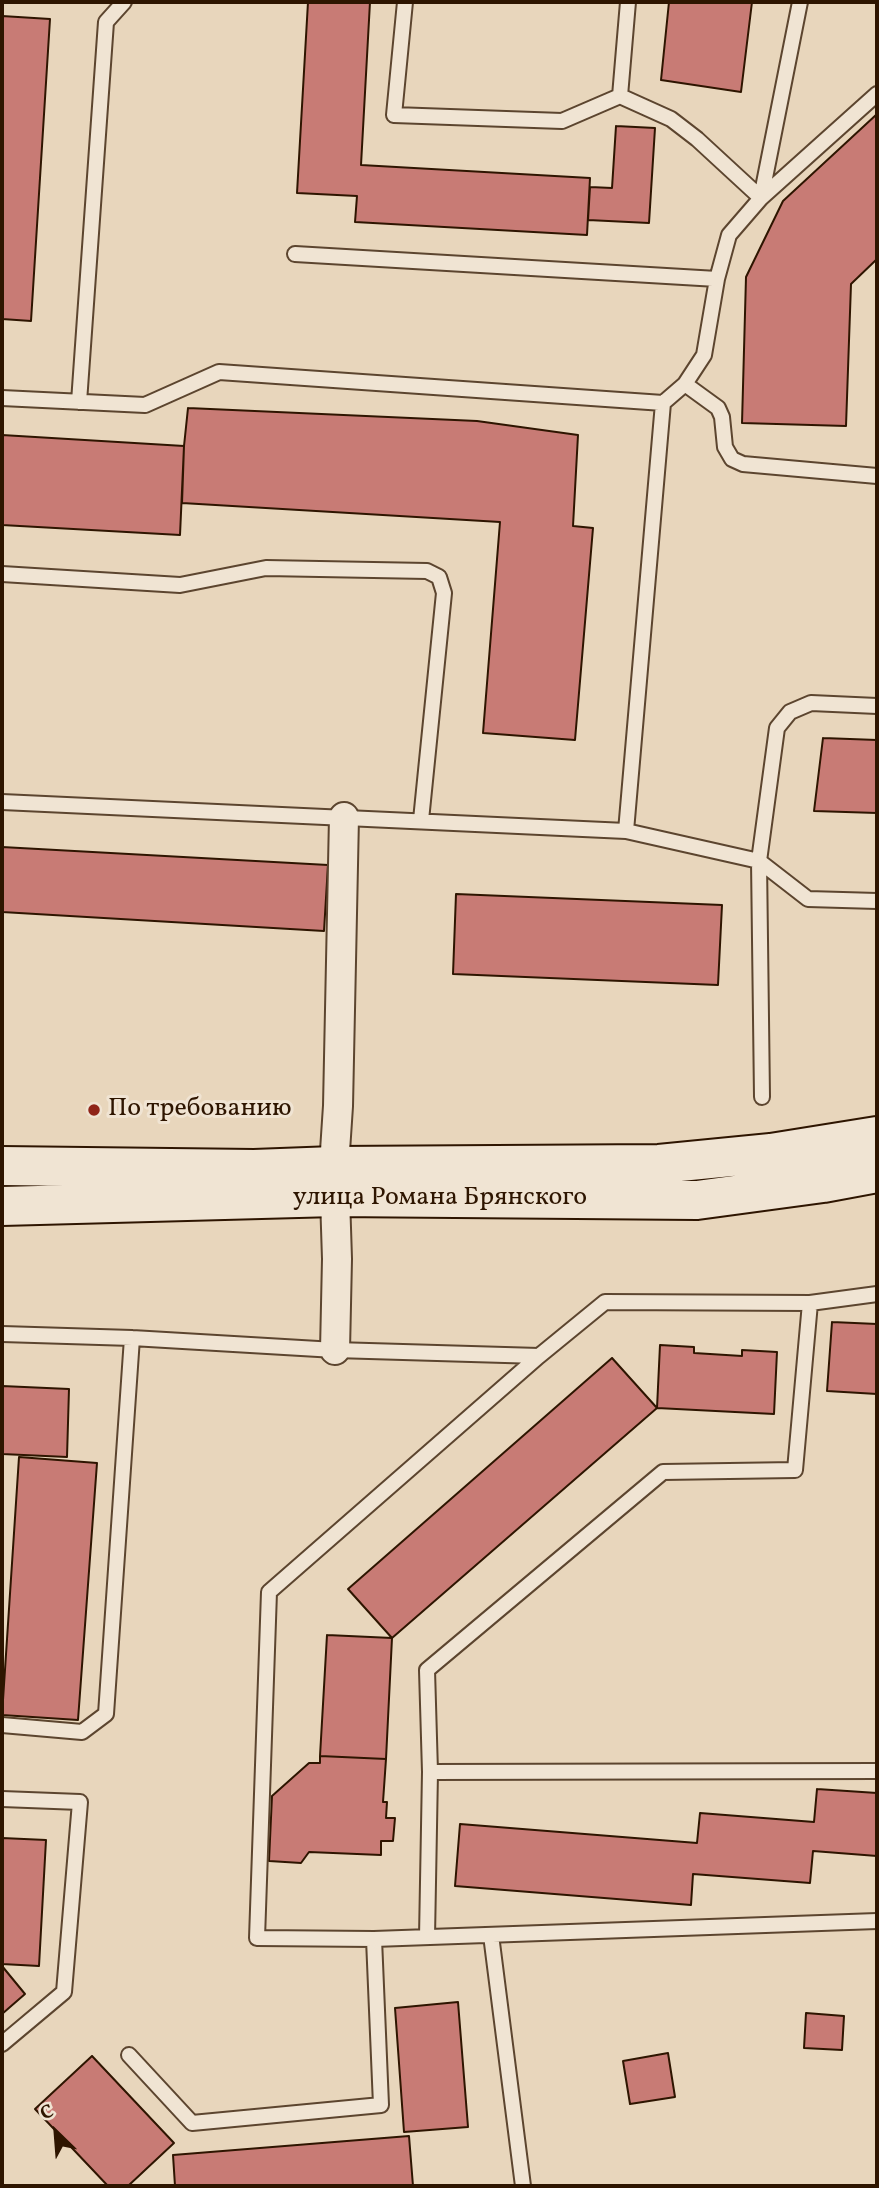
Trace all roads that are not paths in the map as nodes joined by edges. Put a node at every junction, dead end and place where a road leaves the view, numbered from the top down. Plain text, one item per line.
1 (124, 2) edge
2 (405, 2) edge
3 (628, 2) edge
4 (800, 2) edge
5 (877, 94) edge
6 (620, 96) junction
7 (761, 198) junction
8 (295, 254) dead end
9 (717, 279) junction
10 (685, 384) junction
11 (2, 398) edge
12 (79, 402) junction
13 (663, 403) junction
14 (877, 476) edge
15 (2, 574) edge
16 (877, 706) edge
17 (2, 802) edge
18 (344, 817) junction
19 (421, 820) junction
20 (626, 831) junction
21 (760, 861) junction
22 (877, 901) edge
23 (762, 1097) dead end
24 (877, 1136) edge
25 (2, 1166) edge
26 (877, 1173) edge
27 (334, 1181) junction
28 (2, 1206) edge
29 (877, 1294) edge
30 (810, 1303) junction
31 (2, 1334) edge
32 (132, 1338) junction
33 (335, 1350) junction
34 (539, 1356) junction
35 (2, 1725) edge
36 (877, 1771) edge
37 (430, 1772) junction
38 (2, 1799) edge
39 (877, 1921) edge
40 (491, 1935) junction
41 (427, 1937) junction
42 (374, 1939) junction
43 (2, 2044) edge
44 (129, 2055) dead end
45 (523, 2186) edge

1 - 12 lane
2 - 6 lane
3 - 6 lane
4 - 7 lane
5 - 7 lane
6 - 7 lane
7 - 9 lane
8 - 9 lane
9 - 10 lane
10 - 13 lane
10 - 14 lane
11 - 12 lane
12 - 13 lane
13 - 20 lane
15 - 19 lane
16 - 21 lane
17 - 18 lane
18 - 19 lane
18 - 27 street
19 - 20 lane
20 - 21 lane
21 - 22 lane
21 - 23 lane
24 - 27 main road, улица Романа Брянского
25 - 27 main road, улица Романа Брянского
26 - 27 main road, улица Романа Брянского
27 - 28 main road, улица Романа Брянского
27 - 33 street
29 - 30 lane
30 - 34 lane
30 - 37 lane
31 - 32 lane
32 - 33 lane
32 - 35 lane
33 - 34 lane
34 - 42 lane
36 - 37 lane
37 - 41 lane
38 - 43 lane
39 - 40 lane
40 - 41 lane
40 - 45 lane
41 - 42 lane
42 - 44 lane

